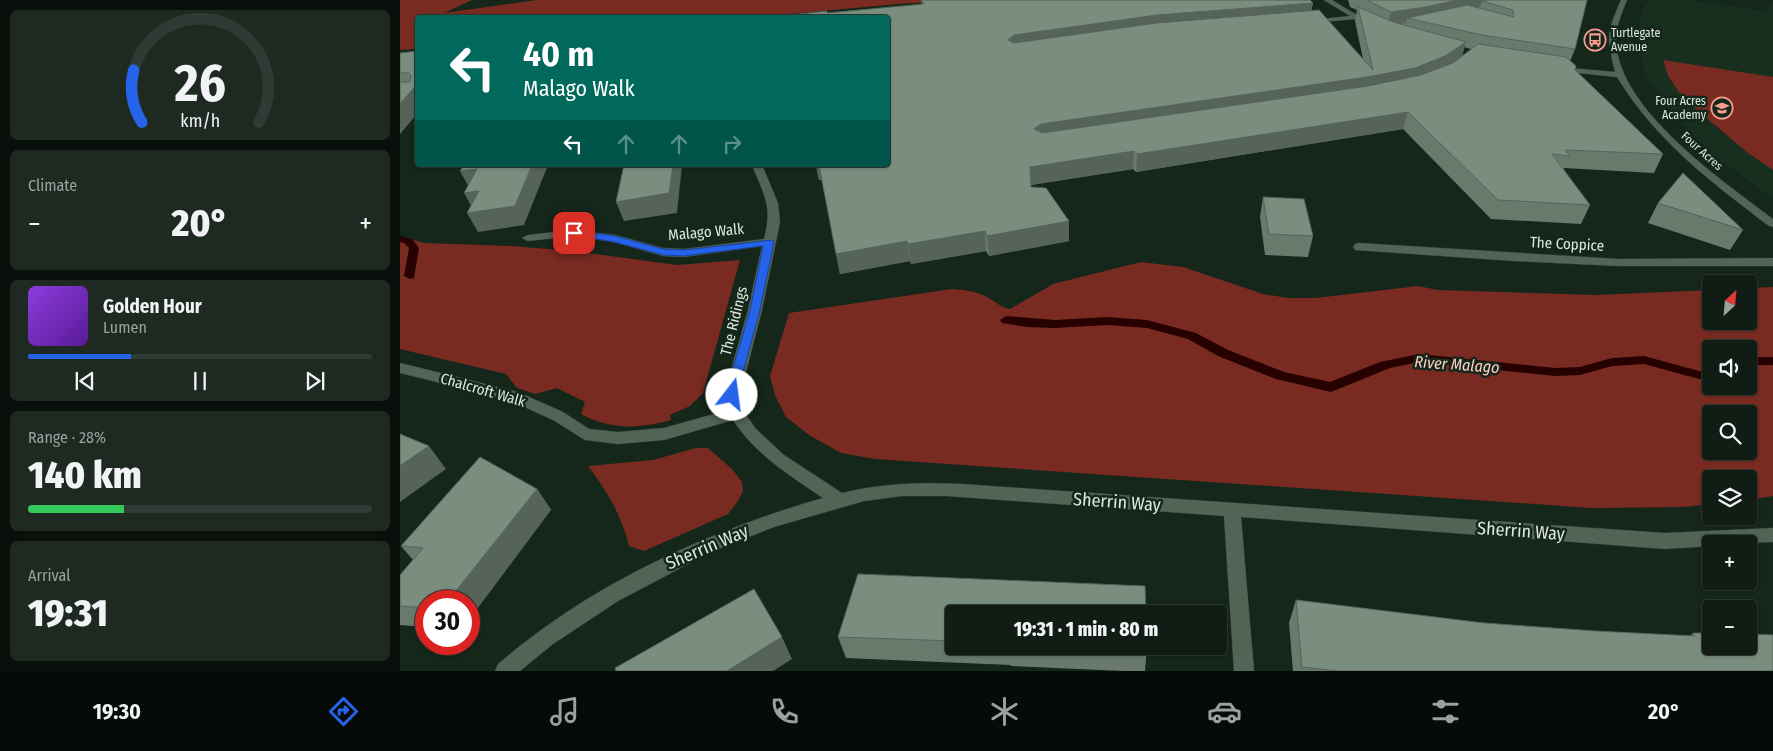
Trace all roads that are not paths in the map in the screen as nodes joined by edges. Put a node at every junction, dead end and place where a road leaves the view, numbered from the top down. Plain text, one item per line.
1 (1327, 0) edge
2 (1624, 0) edge
3 (1356, 17) junction
4 (1364, 21) edge
5 (1300, 23) edge
6 (1551, 68) edge
7 (1620, 76) junction
8 (757, 167) edge
9 (1773, 224) edge
10 (528, 238) dead end
11 (769, 242) junction
12 (1359, 247) dead end
13 (1773, 262) edge
14 (400, 368) edge
15 (737, 413) junction
16 (839, 500) junction
17 (1232, 510) junction
18 (1773, 535) edge
19 (505, 671) edge
20 (1244, 671) edge

1 - 3 street
2 - 7 street, Four Acres
3 - 4 street
3 - 5 street
6 - 7 street
7 - 9 street, Four Acres
8 - 11 street, The Ridings
10 - 11 street, Malago Walk
11 - 15 street, The Ridings
12 - 13 street, The Coppice
14 - 15 street, Chalcroft Walk
15 - 16 street, The Ridings
16 - 17 street, Sherrin Way
16 - 19 street, Sherrin Way
17 - 18 street, Sherrin Way
17 - 20 street

